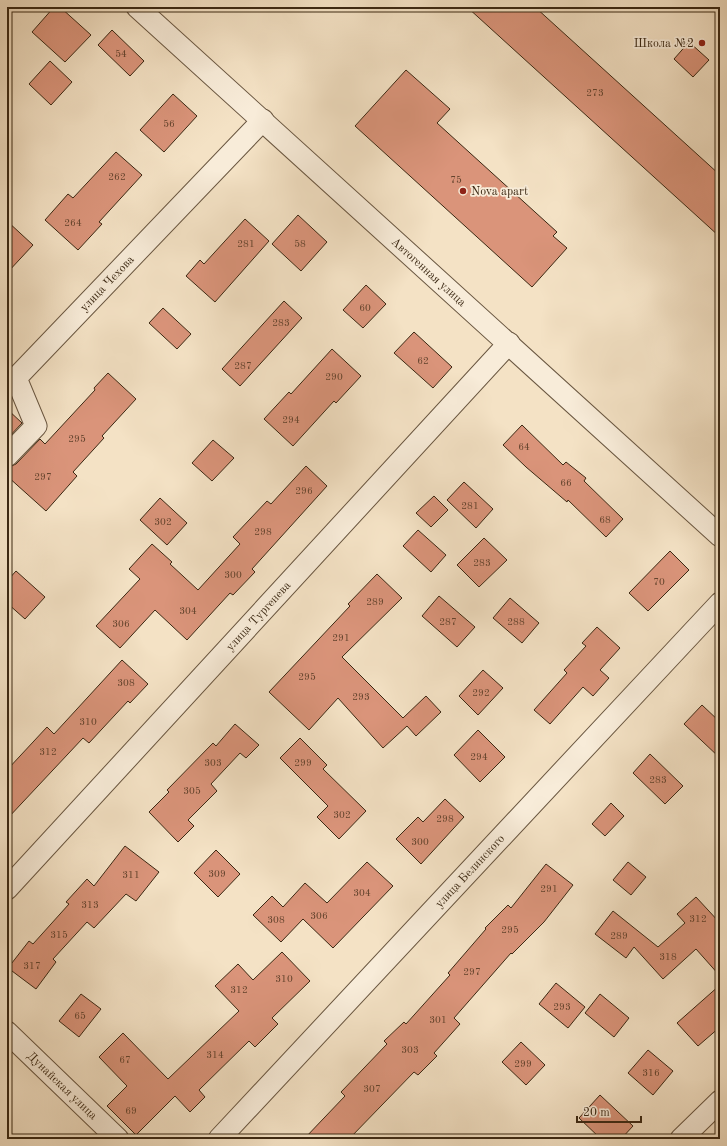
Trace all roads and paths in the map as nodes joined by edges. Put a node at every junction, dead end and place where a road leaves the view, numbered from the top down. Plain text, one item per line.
1 (137, 7) edge
2 (263, 120) junction
3 (509, 343) junction
4 (7, 456) edge
5 (720, 536) edge
6 (720, 603) edge
7 (7, 889) edge
8 (7, 1032) edge
9 (720, 1101) edge
10 (118, 1139) edge
11 (219, 1139) edge
12 (681, 1139) edge

1 - 2 street, Автогенная улица
2 - 3 street, Автогенная улица
2 - 4 street, улица Чехова
3 - 5 street, Автогенная улица
3 - 7 street, улица Тургенева
6 - 11 street, улица Белинского
8 - 10 street, Дунайская улица
9 - 12 street

